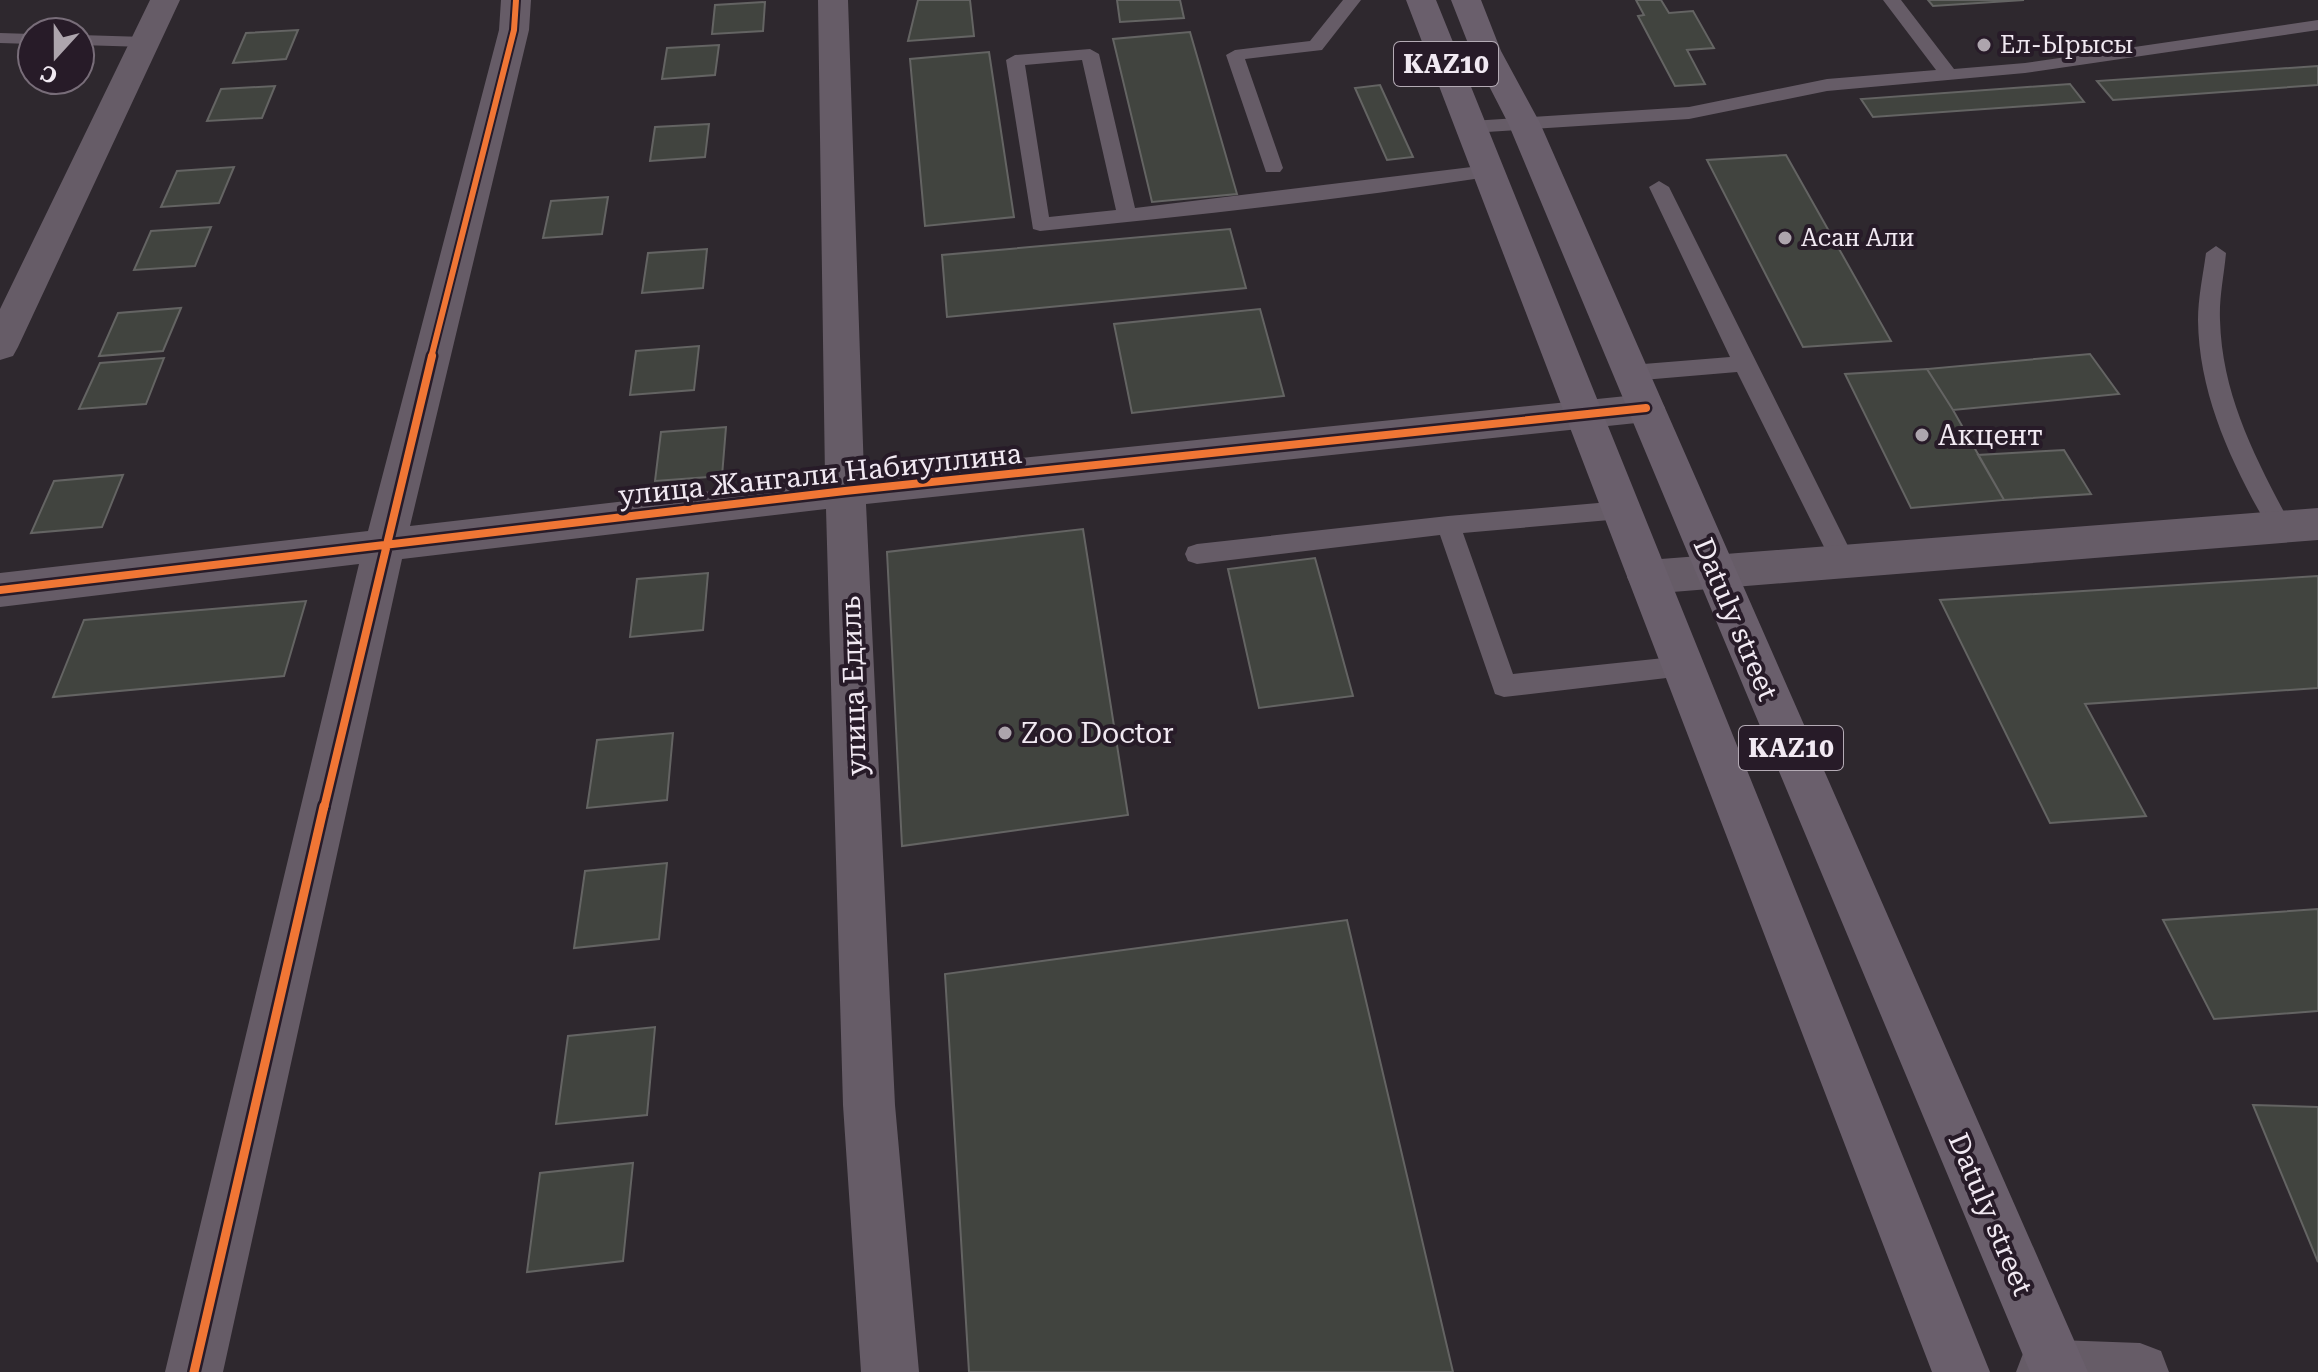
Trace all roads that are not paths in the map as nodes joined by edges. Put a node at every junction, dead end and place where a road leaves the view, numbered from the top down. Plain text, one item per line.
1 (165, 0) edge
2 (516, 0) edge
3 (833, 0) edge
4 (1352, 0) edge
5 (1421, 0) edge
6 (1466, 0) edge
7 (1892, 0) edge
8 (2318, 25) edge
9 (96, 40) edge
10 (145, 42) junction
11 (1949, 75) junction
12 (1524, 123) junction
13 (1471, 127) junction
14 (1273, 168) dead end
15 (1488, 171) junction
16 (1659, 187) dead end
17 (1127, 216) junction
18 (2216, 253) dead end
19 (0, 347) edge
20 (1744, 364) junction
21 (1639, 391) junction
22 (1584, 414) junction
23 (845, 491) junction
24 (1621, 510) junction
25 (1448, 525) junction
26 (2299, 526) edge
27 (384, 547) junction
28 (1197, 554) dead end
29 (1843, 560) junction
30 (1715, 570) junction
31 (1648, 577) junction
32 (0, 590) edge
33 (1683, 667) junction
34 (2054, 1371) edge
35 (194, 1372) edge
36 (890, 1372) edge
37 (1961, 1372) edge
38 (2140, 1372) edge

1 - 10 street
2 - 27 street
3 - 23 street, улица Едиль
4 - 14 lane
5 - 13 highway, KAZ10
6 - 12 highway, Datuly street / KAZ10
7 - 11 lane
8 - 11 lane
9 - 10 lane
10 - 19 street
11 - 12 lane
12 - 13 lane
12 - 21 highway, Datuly street / KAZ10
13 - 15 highway, KAZ10
15 - 17 lane
15 - 22 highway, KAZ10
16 - 20 lane
17 - 17 lane
18 - 26 lane
20 - 21 lane
20 - 29 lane
21 - 22 street, улица Жангали Набиуллина
21 - 30 highway, Datuly street / KAZ10
22 - 23 street, улица Жангали Набиуллина
22 - 24 highway, KAZ10
23 - 27 street, улица Жангали Набиуллина
23 - 36 street, улица Едиль
24 - 25 lane
24 - 31 highway, KAZ10
25 - 28 lane
25 - 33 lane
26 - 29 street
27 - 32 street, улица Жангали Набиуллина
27 - 35 street
29 - 30 street
30 - 31 street
30 - 34 highway, Datuly street / KAZ10
31 - 33 highway, KAZ10
33 - 37 highway, KAZ10
34 - 38 street

